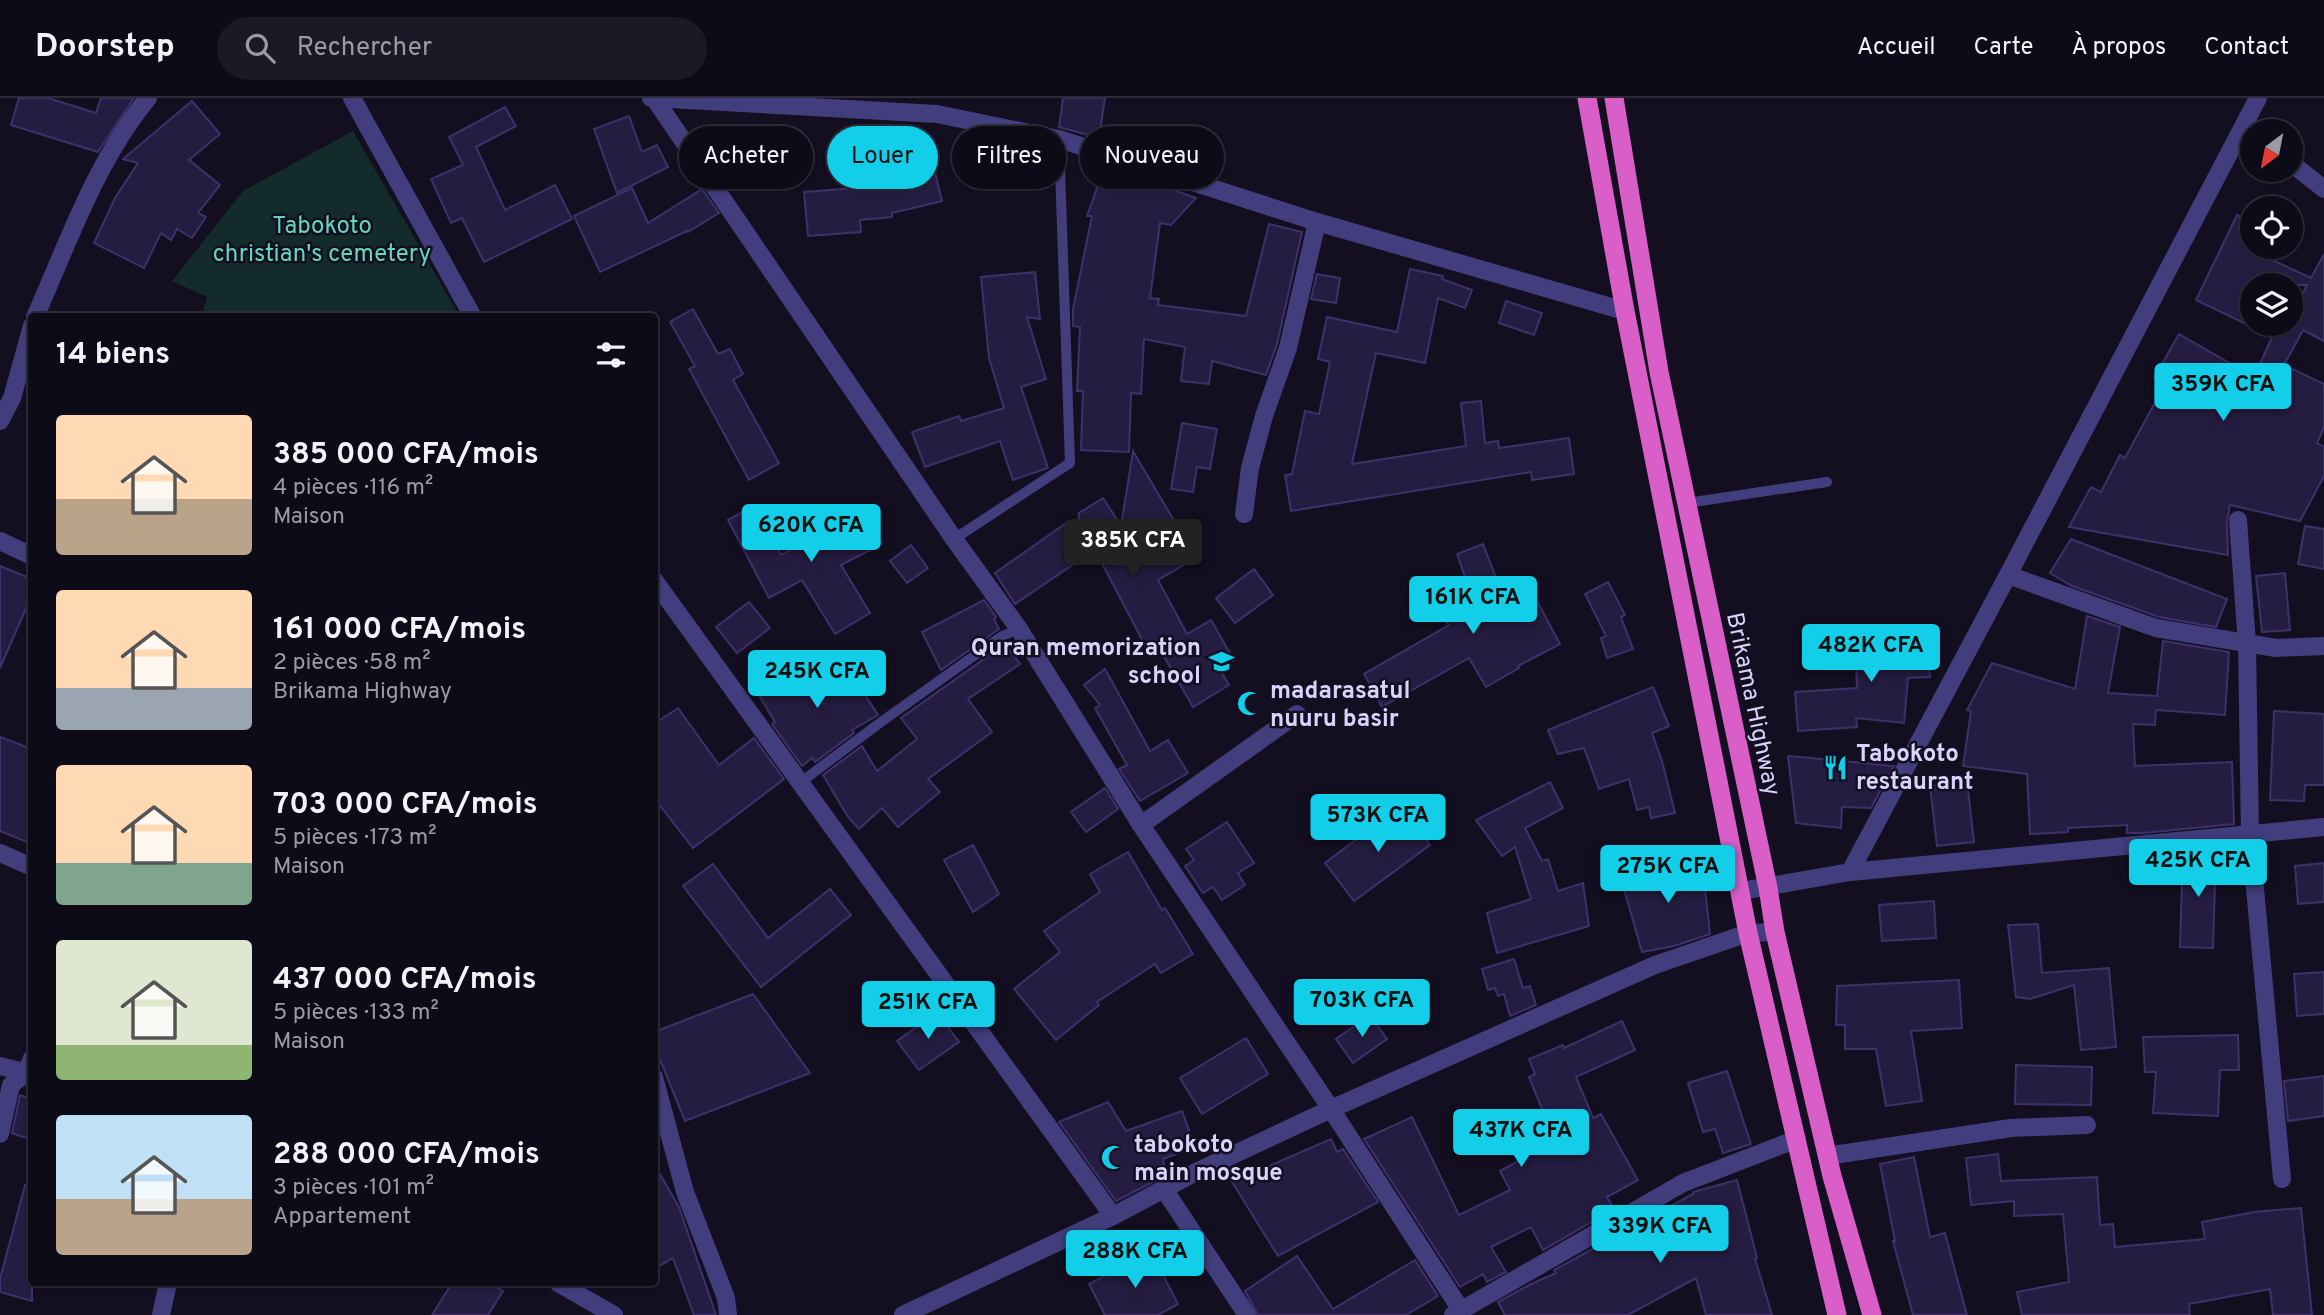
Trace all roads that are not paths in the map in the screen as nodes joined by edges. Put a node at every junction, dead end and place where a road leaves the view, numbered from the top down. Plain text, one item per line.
1 (148, 98) edge
2 (352, 98) edge
3 (652, 98) edge
4 (1587, 98) edge
5 (1614, 98) edge
6 (2258, 98) edge
7 (938, 106) edge
8 (2251, 119) edge
9 (1011, 126) edge
10 (1066, 141) edge
11 (2240, 144) edge
12 (2303, 172) edge
13 (1061, 189) edge
14 (2324, 189) edge
15 (1317, 222) junction
16 (1625, 311) junction
17 (37, 313) edge
18 (471, 313) edge
19 (28, 340) edge
20 (0, 421) edge
21 (1827, 482) dead end
22 (1687, 503) junction
23 (1244, 514) dead end
24 (2238, 520) dead end
25 (954, 539) junction
26 (0, 541) edge
27 (28, 554) edge
28 (2008, 575) junction
29 (658, 585) edge
30 (1018, 629) junction
31 (2247, 644) junction
32 (2324, 646) edge
33 (1297, 714) dead end
34 (801, 782) junction
35 (1141, 825) junction
36 (2324, 827) edge
37 (2250, 835) junction
38 (0, 853) edge
39 (28, 865) edge
40 (1850, 872) junction
41 (1768, 888) junction
42 (1741, 891) junction
43 (1775, 932) junction
44 (1748, 933) junction
45 (0, 1066) edge
46 (28, 1068) edge
47 (28, 1070) edge
48 (658, 1092) edge
49 (1331, 1109) junction
50 (2087, 1125) dead end
51 (0, 1135) edge
52 (1797, 1139) junction
53 (1827, 1156) junction
54 (2282, 1179) dead end
55 (1164, 1189) junction
56 (1113, 1216) junction
57 (167, 1286) edge
58 (563, 1286) edge
59 (1457, 1312) edge
60 (161, 1315) edge
61 (614, 1315) edge
62 (728, 1315) edge
63 (903, 1315) edge
64 (1247, 1315) edge
65 (1838, 1315) edge
66 (1872, 1315) edge

1 - 17 street
2 - 18 street
3 - 7 street
3 - 25 street
4 - 16 highway, Brikama Highway
5 - 22 highway, Brikama Highway
6 - 8 street
7 - 9 street
10 - 15 street
11 - 28 street
12 - 14 street
13 - 25 lane
15 - 16 street
15 - 23 street
16 - 42 highway, Brikama Highway
19 - 20 street
21 - 22 lane
22 - 41 highway, Brikama Highway
24 - 31 street
25 - 30 street
26 - 27 street
28 - 31 street
28 - 40 street
29 - 34 street
30 - 34 lane
30 - 35 street
31 - 32 street
31 - 37 street
33 - 35 street
34 - 56 street
35 - 49 street
36 - 37 street
37 - 40 street
37 - 54 street
38 - 39 street
40 - 41 street
41 - 42 street
41 - 43 highway, Brikama Highway
42 - 44 highway, Brikama Highway
43 - 44 street
43 - 53 highway, Brikama Highway
44 - 49 street
44 - 52 highway, Brikama Highway
45 - 46 street
47 - 51 street
48 - 62 street
49 - 55 street
49 - 59 street
50 - 53 street
52 - 59 street
52 - 65 highway, Brikama Highway
53 - 66 highway, Brikama Highway
55 - 56 street
55 - 64 street
56 - 63 street
57 - 60 street
58 - 61 street

